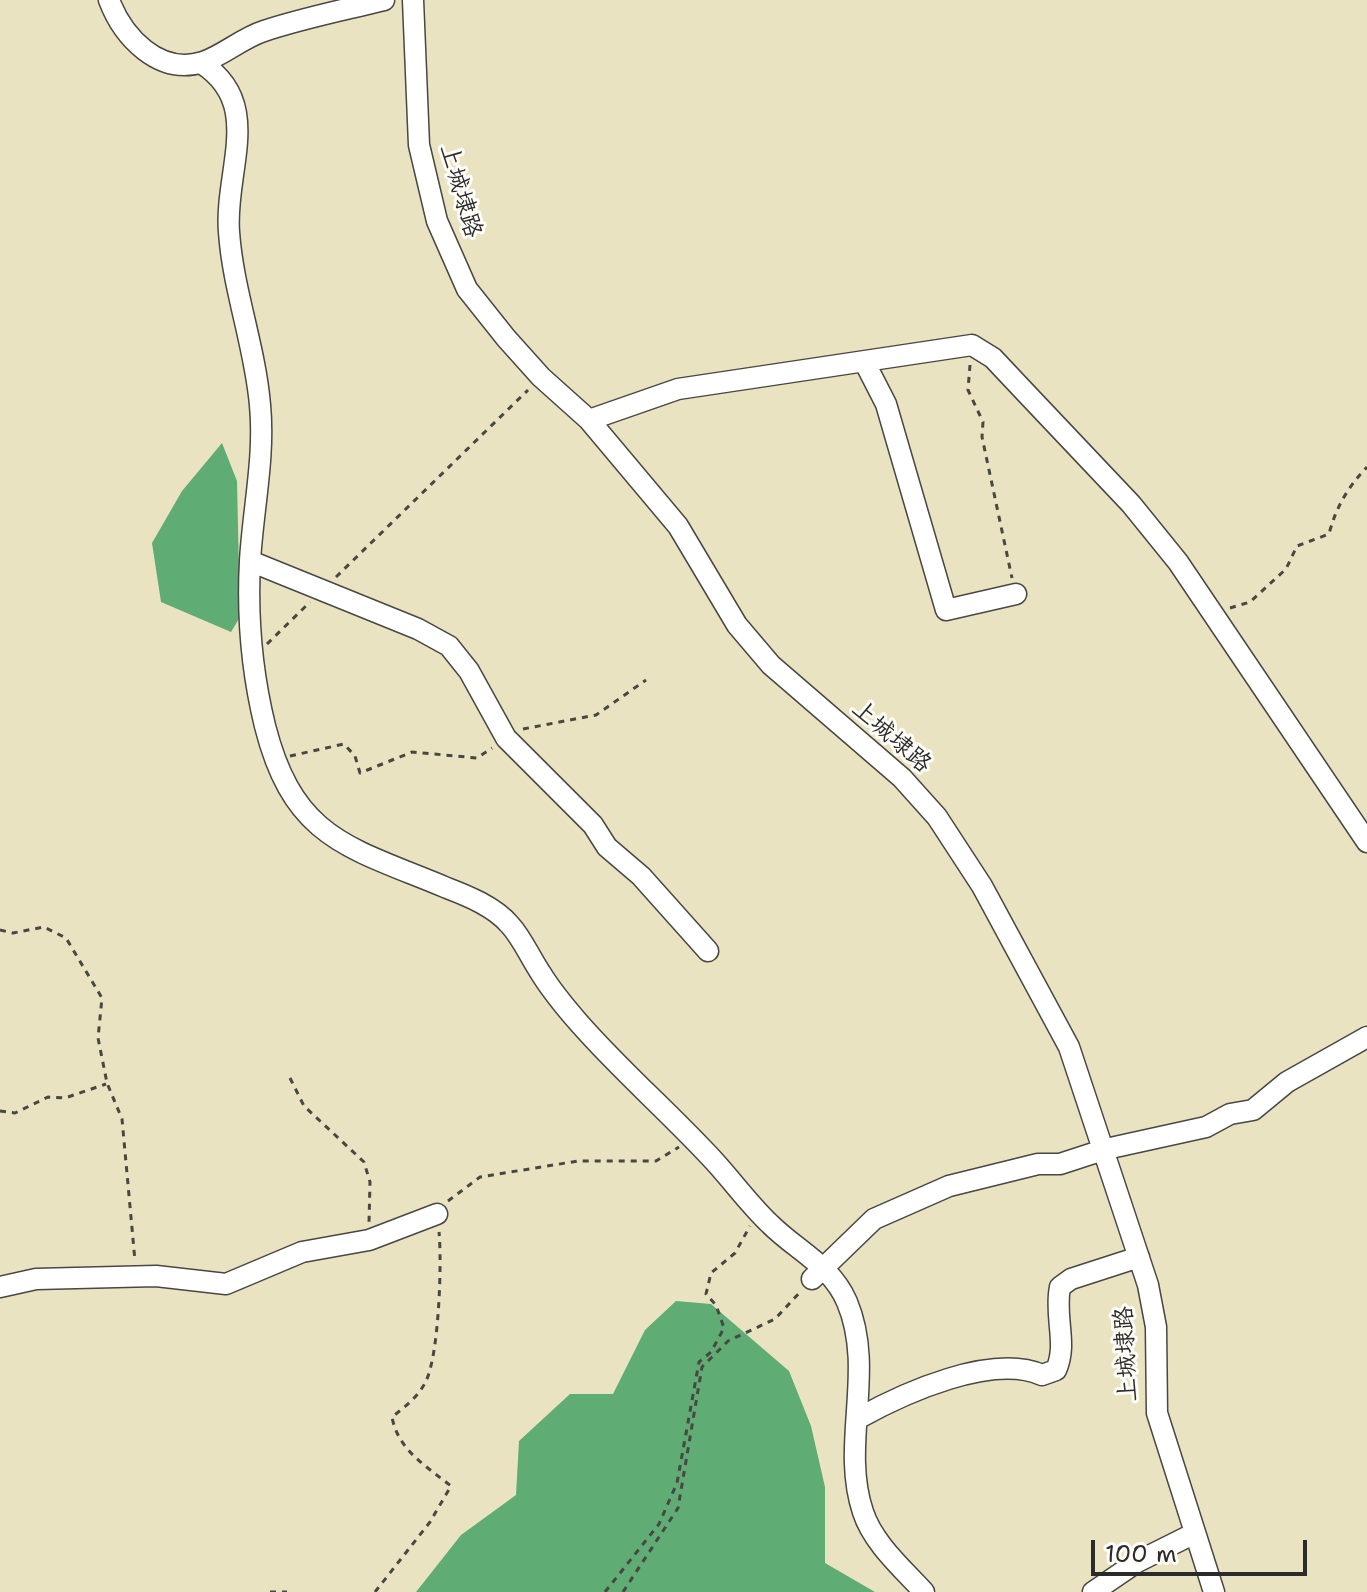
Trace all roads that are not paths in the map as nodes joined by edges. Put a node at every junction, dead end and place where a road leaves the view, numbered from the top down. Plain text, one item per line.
1 (109, 0) edge
2 (384, 0) edge
3 (413, 0) edge
4 (201, 63) junction
5 (865, 363) junction
6 (589, 420) junction
7 (250, 561) junction
8 (1016, 594) road end
9 (1367, 842) edge
10 (708, 951) dead end
11 (1367, 1037) edge
12 (1106, 1149) junction
13 (437, 1214) road end
14 (1139, 1257) junction
15 (818, 1272) junction
16 (0, 1287) edge
17 (859, 1418) junction
18 (1195, 1533) junction
19 (924, 1592) edge
20 (1093, 1592) edge
21 (1214, 1592) edge

1 - 4 street
2 - 4 street
3 - 6 street, 上城埭路
4 - 7 street
5 - 6 street
5 - 8 street
5 - 9 street
6 - 12 street, 上城埭路
7 - 10 street
7 - 15 street
11 - 12 street
12 - 14 street, 上城埭路
12 - 15 street
13 - 16 street
14 - 17 street
14 - 18 street, 上城埭路
15 - 17 street
17 - 19 street
18 - 20 street
18 - 21 street, 上城埭路

